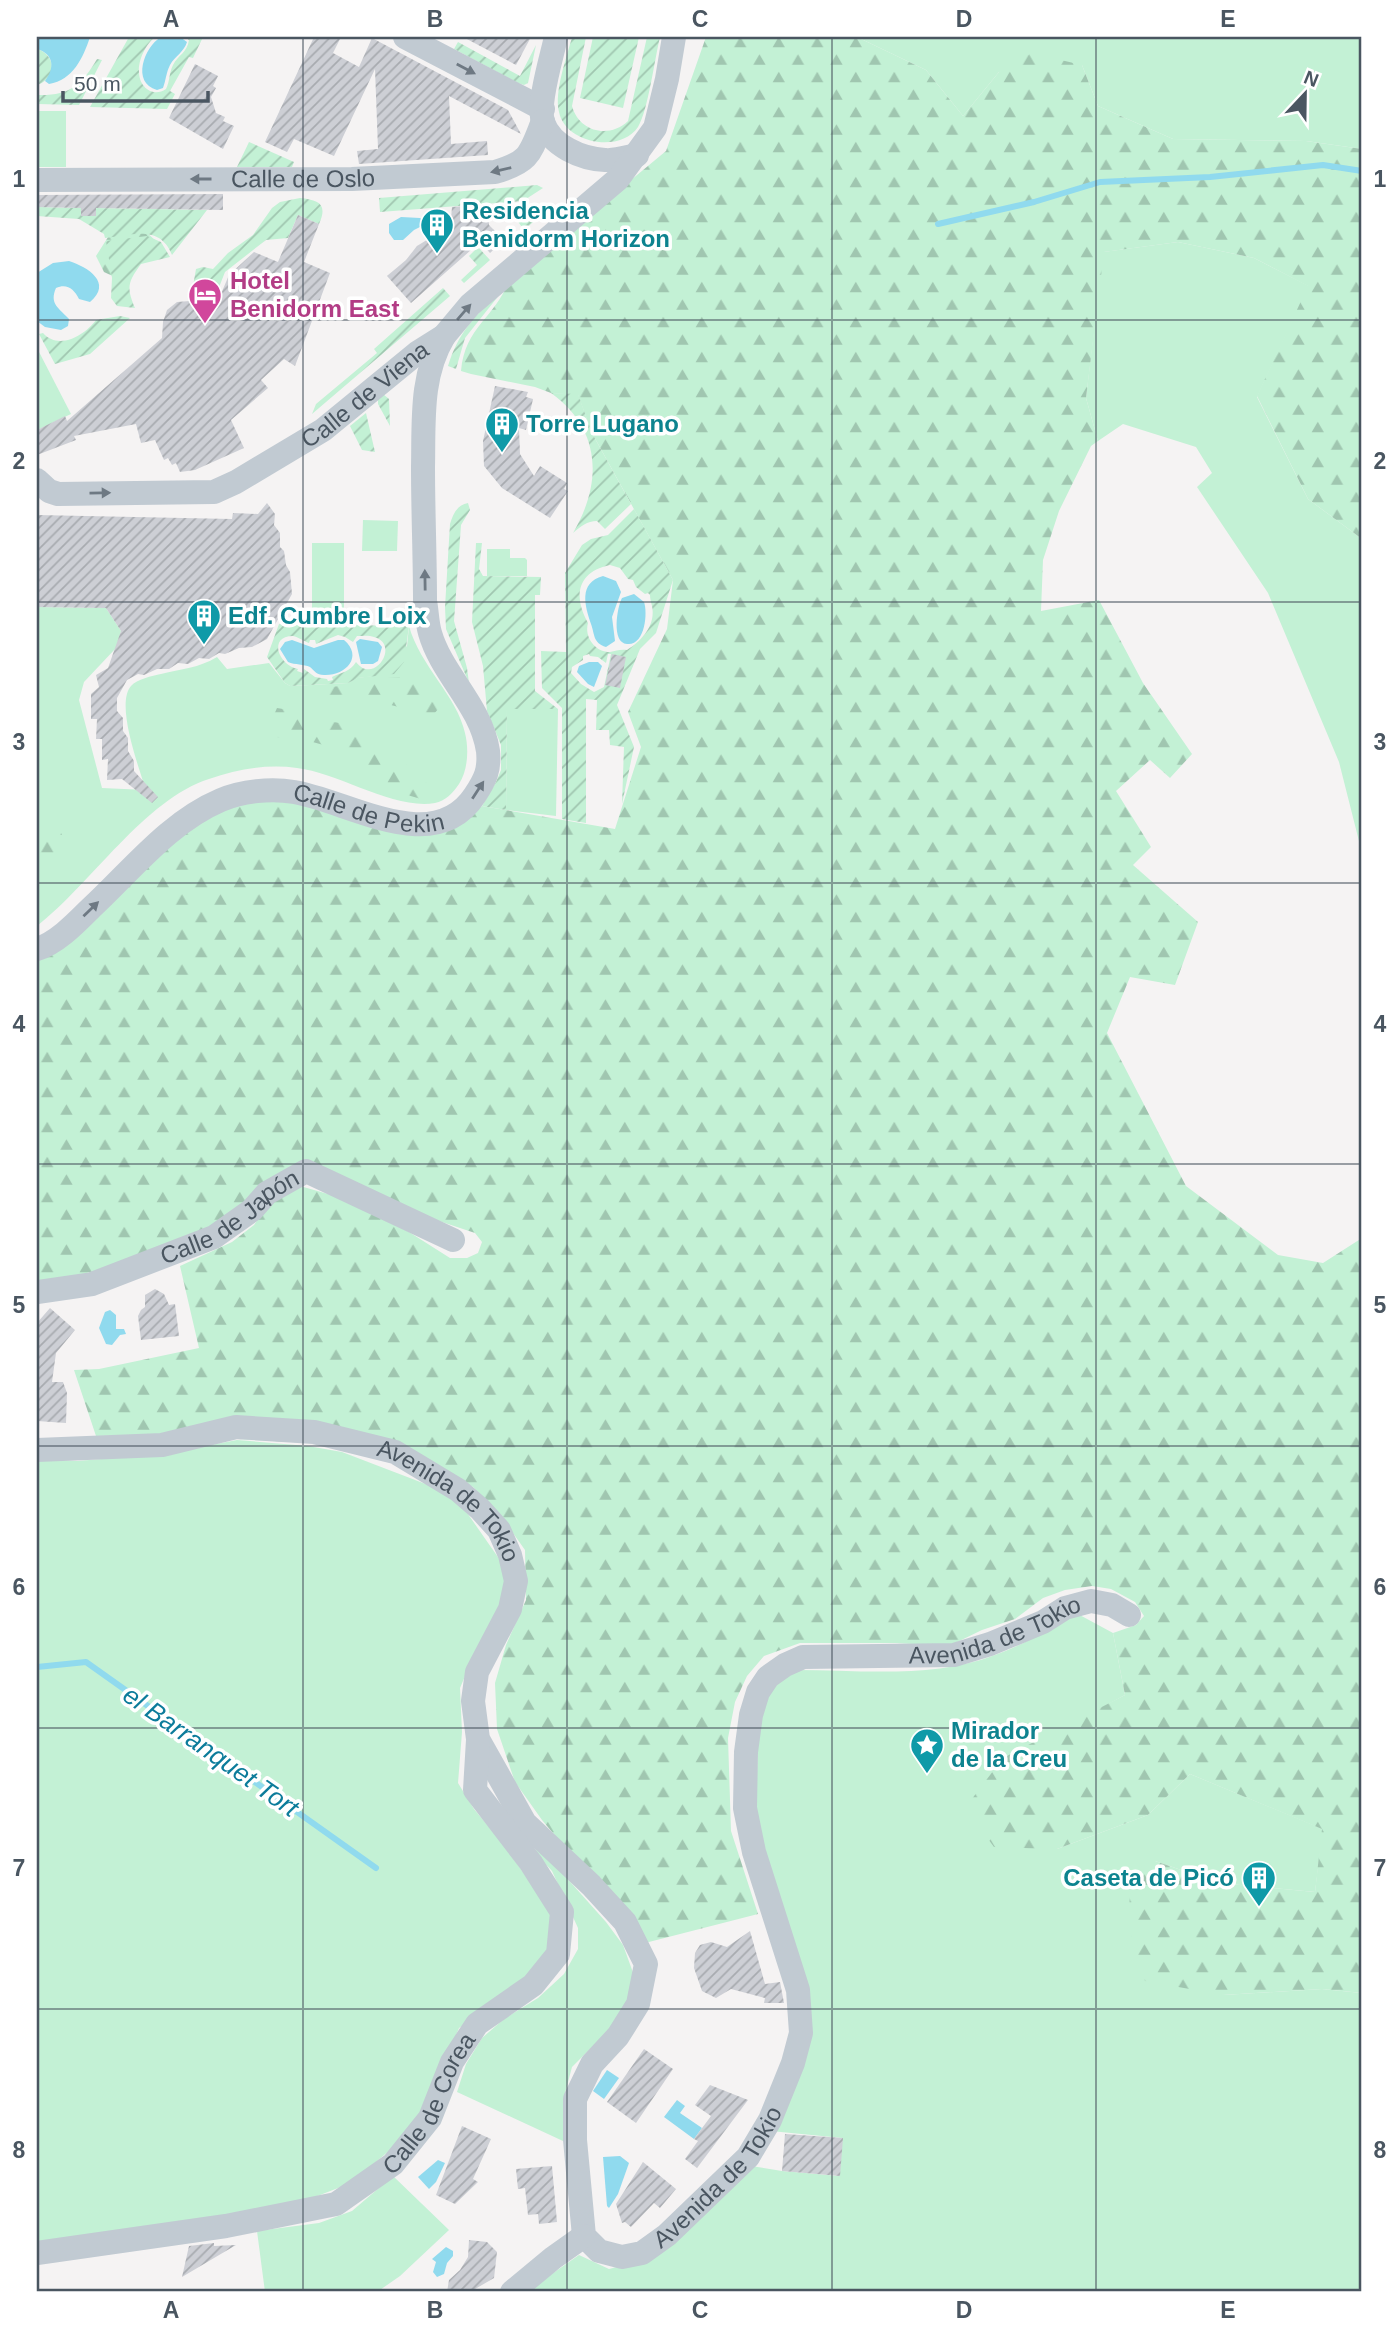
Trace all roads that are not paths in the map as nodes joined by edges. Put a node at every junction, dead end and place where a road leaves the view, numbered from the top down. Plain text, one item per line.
1 (405, 37) edge
2 (556, 37) edge
3 (674, 37) edge
4 (543, 115) junction
5 (637, 155) junction
6 (37, 180) edge
7 (444, 336) junction
8 (37, 480) edge
9 (37, 950) edge
10 (453, 1240) dead end
11 (37, 1292) edge
12 (37, 1450) edge
13 (1129, 1615) dead end
14 (478, 1739) junction
15 (584, 2236) junction
16 (37, 2253) edge
17 (512, 2292) edge

1 -> 4 street
2 - 4 street, Calle de Oslo
3 - 5 street, Calle de Viena
4 - 5 street
4 -> 6 street, Calle de Oslo
7 -> 5 street, Calle de Viena
8 -> 7 street, Calle de Viena
9 -> 7 street, Calle de Pekin
10 - 11 street, Calle de Japón
12 - 14 street, Avenida de Tokio
13 - 15 street, Avenida de Tokio
14 - 15 street, Avenida de Tokio
14 - 16 street, Calle de Corea
15 - 17 street

